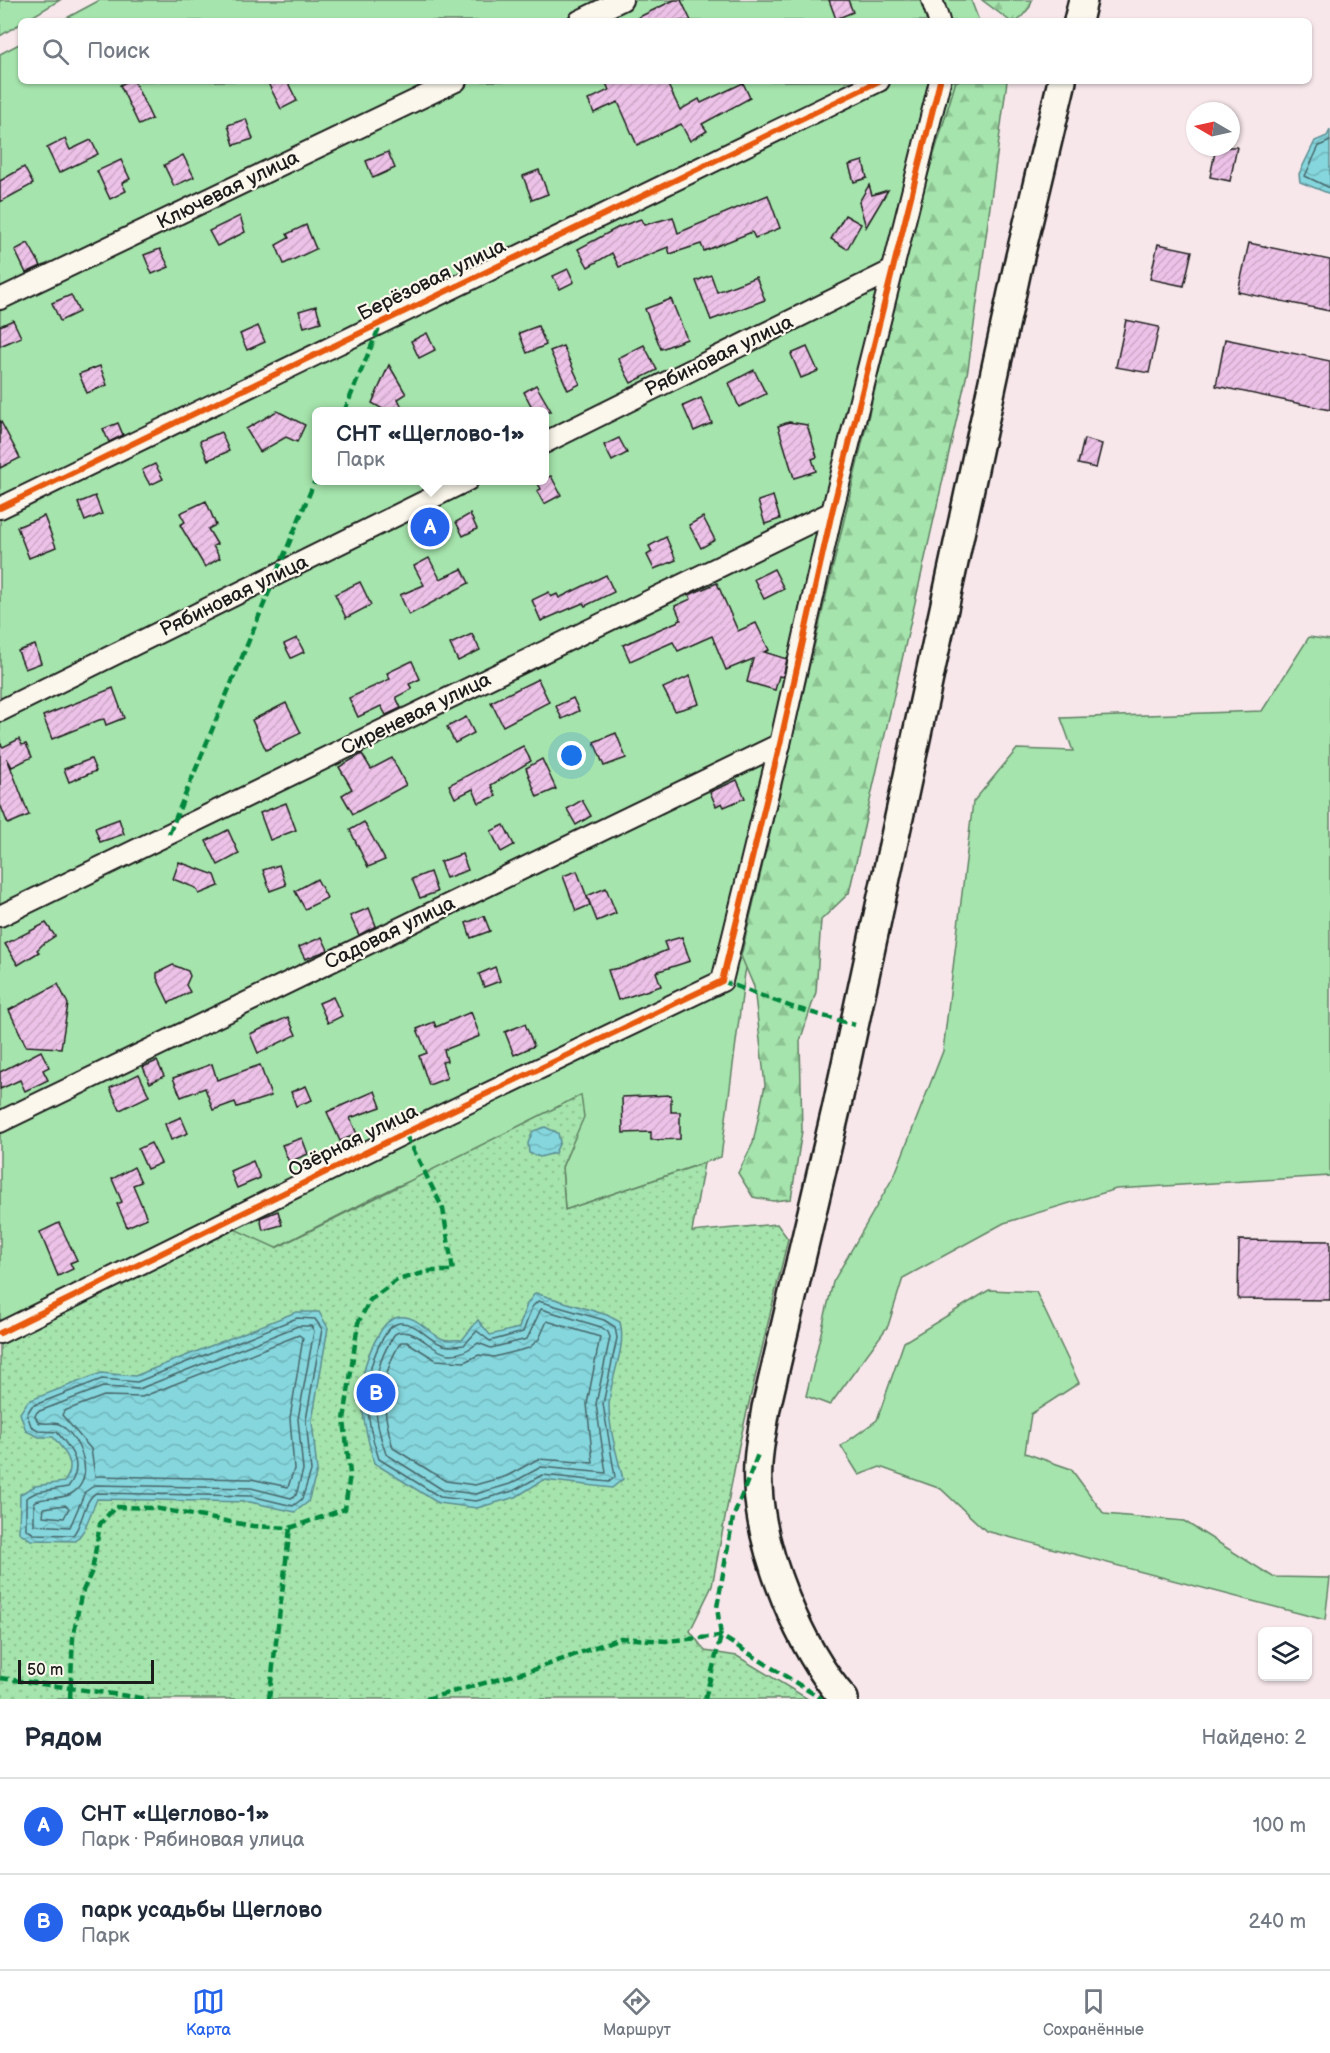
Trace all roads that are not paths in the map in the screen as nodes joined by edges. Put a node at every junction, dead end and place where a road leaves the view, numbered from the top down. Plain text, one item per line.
1 (622, 0) edge
2 (932, 0) edge
3 (1083, 0) edge
4 (585, 18) edge
5 (938, 18) edge
6 (1079, 18) edge
7 (450, 84) edge
8 (873, 84) edge
9 (939, 84) edge
10 (1061, 84) edge
11 (893, 270) junction
12 (0, 300) edge
13 (549, 441) edge
14 (458, 485) edge
15 (0, 508) edge
16 (832, 512) junction
17 (0, 711) edge
18 (780, 744) junction
19 (0, 916) edge
20 (0, 1122) edge
21 (0, 1333) edge
22 (844, 1699) edge

1 - 4 street
2 - 5 street
3 - 6 main road
7 - 12 street, Ключевая улица
8 - 15 street, Берёзовая улица
9 - 11 street
10 - 22 main road
11 - 13 street, Рябиновая улица
11 - 16 street
14 - 17 street, Рябиновая улица
16 - 18 street
16 - 19 street, Сиреневая улица
18 - 20 street, Садовая улица
18 - 21 street, Озёрная улица

